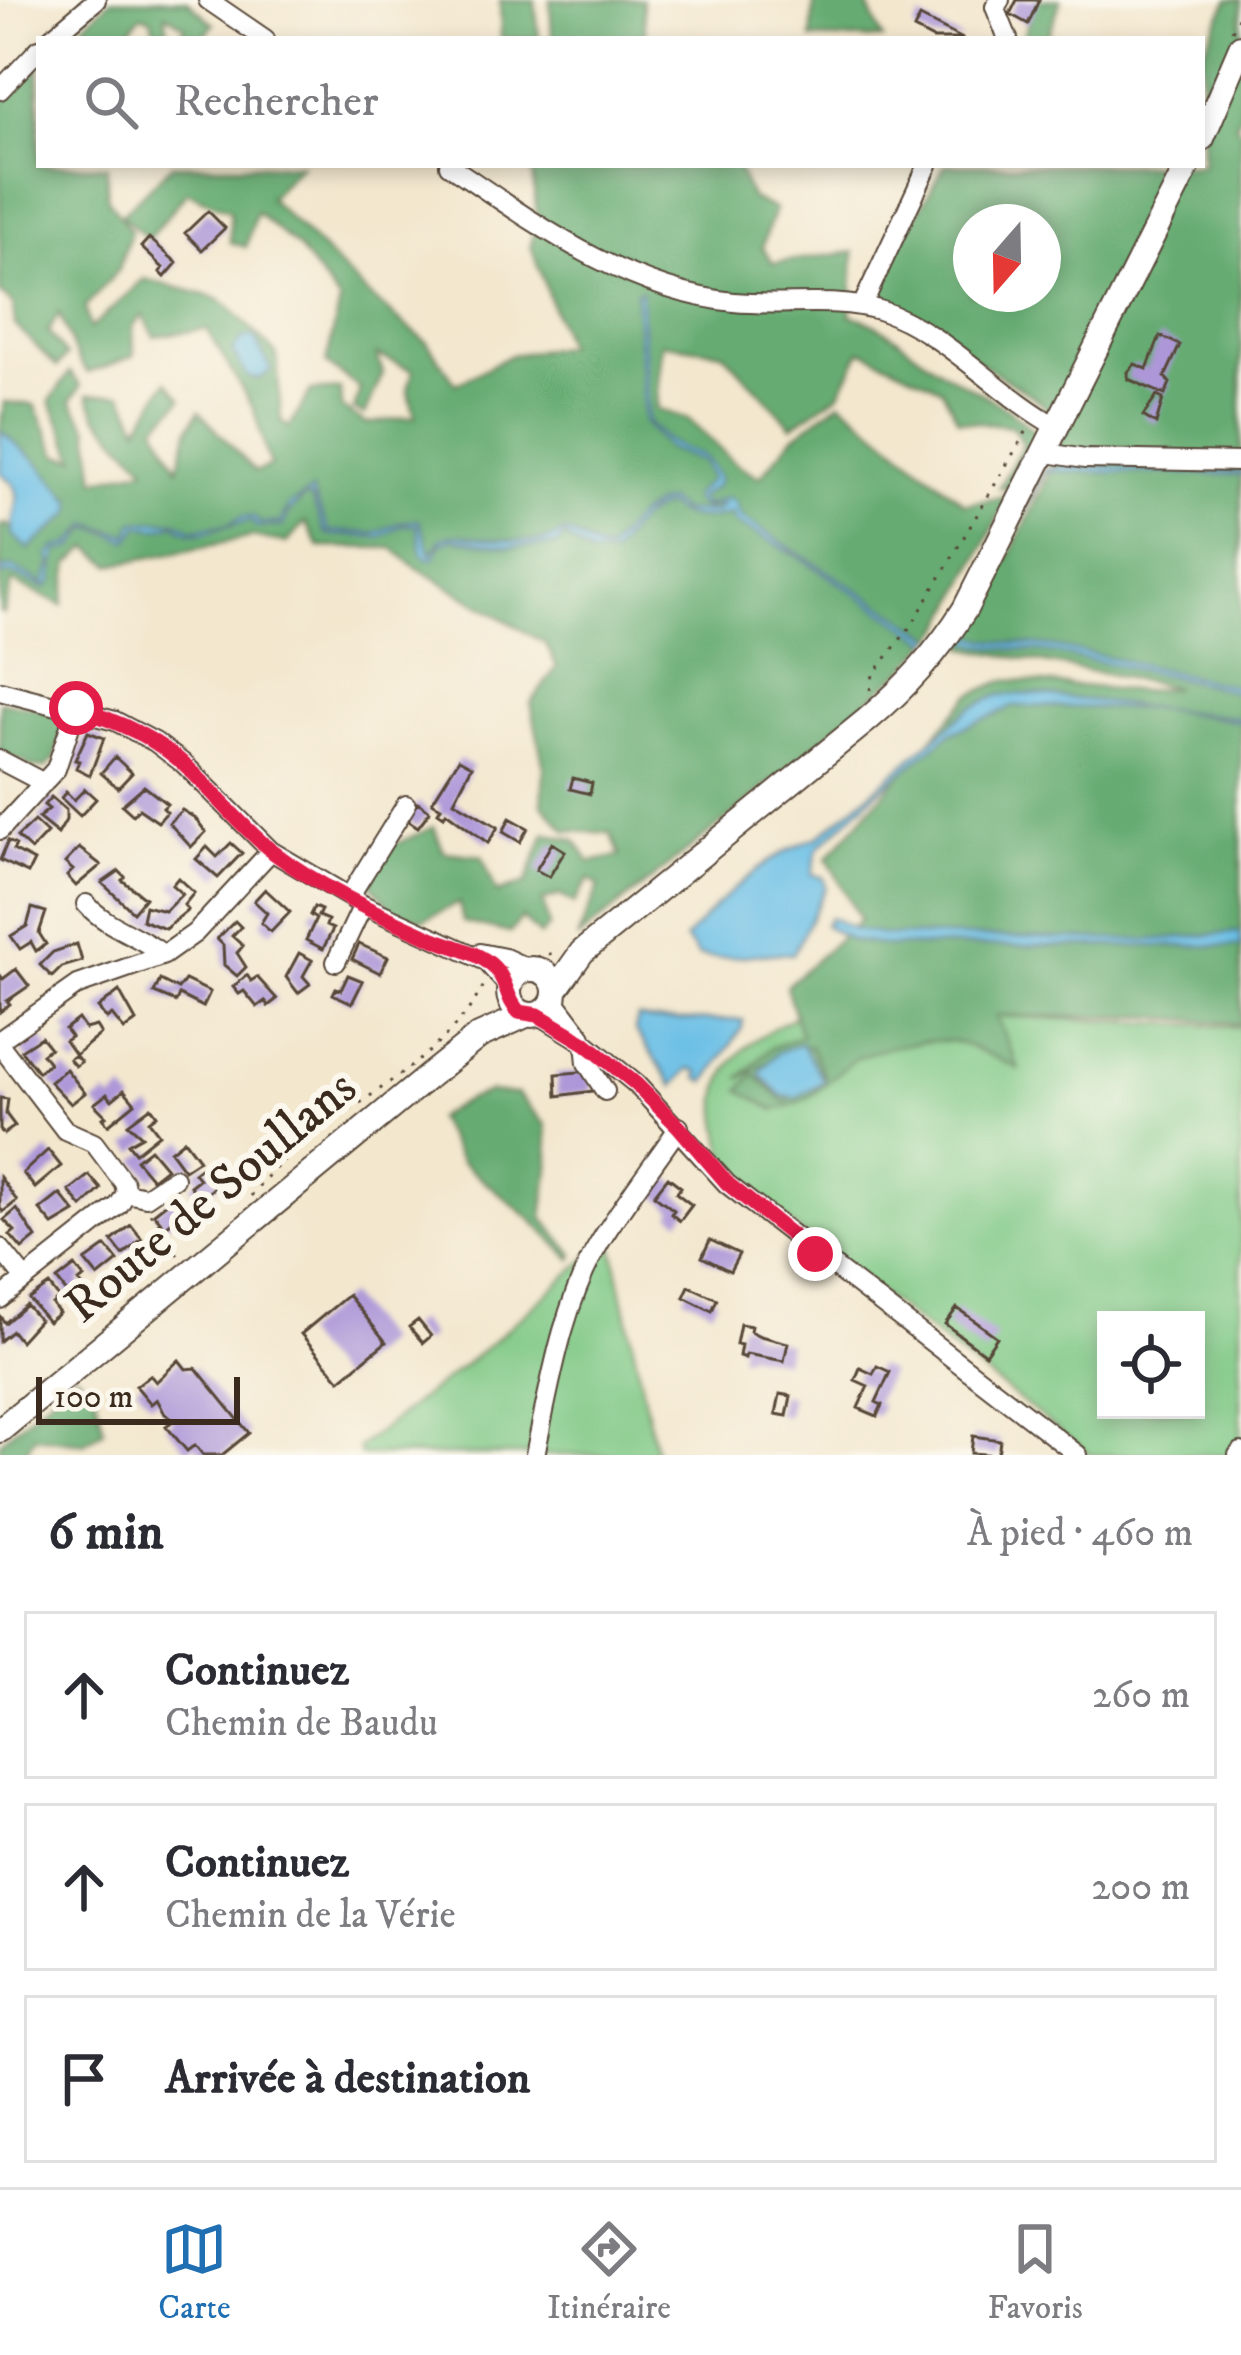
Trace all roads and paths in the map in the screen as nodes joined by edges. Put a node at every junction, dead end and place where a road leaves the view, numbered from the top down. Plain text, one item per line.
1 (96, 0) edge
2 (208, 0) edge
3 (1000, 0) edge
4 (54, 36) edge
5 (261, 36) edge
6 (1007, 36) edge
7 (1241, 47) edge
8 (36, 52) edge
9 (0, 90) edge
10 (1205, 130) edge
11 (454, 168) edge
12 (927, 168) edge
13 (1186, 168) edge
14 (862, 306) junction
15 (1045, 420) junction
16 (1041, 452) junction
17 (1241, 462) edge
18 (0, 691) edge
19 (867, 701) dead end
20 (76, 708) junction
21 (0, 760) edge
22 (44, 783) junction
23 (406, 805) dead end
24 (0, 830) edge
25 (271, 851) junction
26 (356, 901) junction
27 (86, 904) dead end
28 (463, 950) junction
29 (582, 952) junction
30 (164, 955) junction
31 (336, 962) dead end
32 (533, 969) junction
33 (504, 984) junction
34 (543, 1005) junction
35 (479, 1036) junction
36 (587, 1044) junction
37 (3, 1054) edge
38 (605, 1091) dead end
39 (679, 1127) junction
40 (174, 1178) dead end
41 (126, 1193) junction
42 (244, 1204) dead end
43 (0, 1248) edge
44 (190, 1249) dead end
45 (25, 1279) junction
46 (0, 1299) edge
47 (0, 1430) edge
48 (535, 1455) edge
49 (1078, 1455) edge

1 - 4 street
2 - 5 street
3 - 6 street
7 - 10 main road
8 - 9 street
11 - 14 street
12 - 14 street
13 - 15 main road
14 - 15 street
15 - 16 main road
15 - 19 path
16 - 17 street
16 - 29 main road
18 - 20 street
20 - 22 street
20 - 25 street
21 - 22 street
22 - 24 street
23 - 26 street
25 - 26 street
25 - 30 street
26 - 28 street
26 - 31 street
27 - 30 street
28 - 32 street
28 - 33 street
29 - 32 main road
29 - 34 main road
30 - 37 street
32 - 33 main road, Route de Soullans
32 - 34 main road
33 - 34 main road
33 - 35 main road, Route de Soullans
33 - 42 path
34 - 35 main road, Route de Soullans
34 - 36 street
35 - 47 main road, Route de Soullans
36 - 38 street
36 - 39 street
37 - 41 street
39 - 48 street
39 - 49 street
40 - 41 street
41 - 44 path
41 - 45 street
43 - 45 street
45 - 46 street

